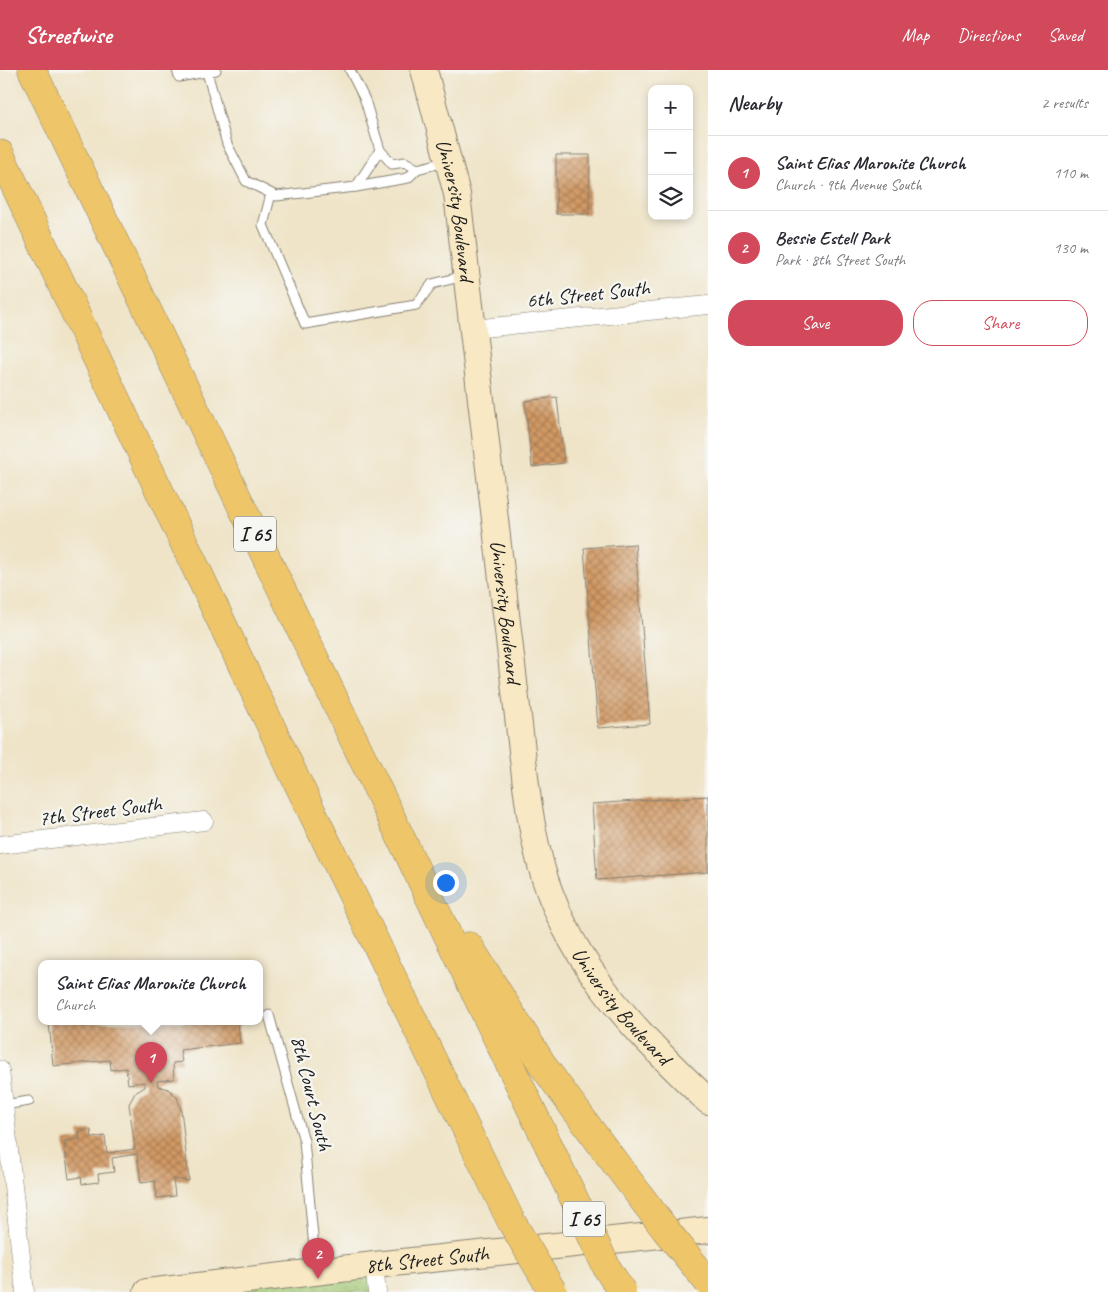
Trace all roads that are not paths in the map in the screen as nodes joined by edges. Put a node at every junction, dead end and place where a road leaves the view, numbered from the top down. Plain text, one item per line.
1 (32, 70) edge
2 (177, 70) edge
3 (350, 70) edge
4 (424, 70) edge
5 (212, 71) edge
6 (380, 150) junction
7 (0, 154) edge
8 (448, 161) junction
9 (417, 169) junction
10 (356, 187) junction
11 (271, 194) junction
12 (467, 276) junction
13 (708, 305) edge
14 (473, 329) junction
15 (390, 816) junction
16 (204, 821) dead end
17 (0, 845) edge
18 (269, 1015) dead end
19 (0, 1070) edge
20 (708, 1101) edge
21 (29, 1102) dead end
22 (4, 1105) junction
23 (511, 1221) junction
24 (708, 1230) edge
25 (374, 1265) junction
26 (316, 1272) junction
27 (708, 1282) edge
28 (25, 1292) edge
29 (147, 1292) edge
30 (377, 1292) edge
31 (542, 1292) edge
32 (553, 1292) edge
33 (622, 1292) edge

1 - 15 highway, I 65
2 - 5 lane
3 - 6 lane
4 - 8 main road, University Boulevard
5 - 11 lane
6 - 9 lane
6 - 10 lane
7 - 23 highway
8 - 9 lane
8 - 12 main road, University Boulevard
9 - 10 lane
10 - 11 lane
11 - 12 lane
12 - 14 main road, University Boulevard
13 - 14 street, 6th Street South
14 - 20 main road, University Boulevard
15 - 27 highway, bridge
15 - 33 highway, I 65, bridge
16 - 17 street, 7th Street South
18 - 26 lane, 8th Court South
19 - 22 street
21 - 22 lane
22 - 28 street
23 - 31 highway, bridge
23 - 32 highway, bridge
24 - 25 main road, 8th Street South
25 - 26 main road, 8th Street South
25 - 30 street
26 - 29 main road, 8th Street South

